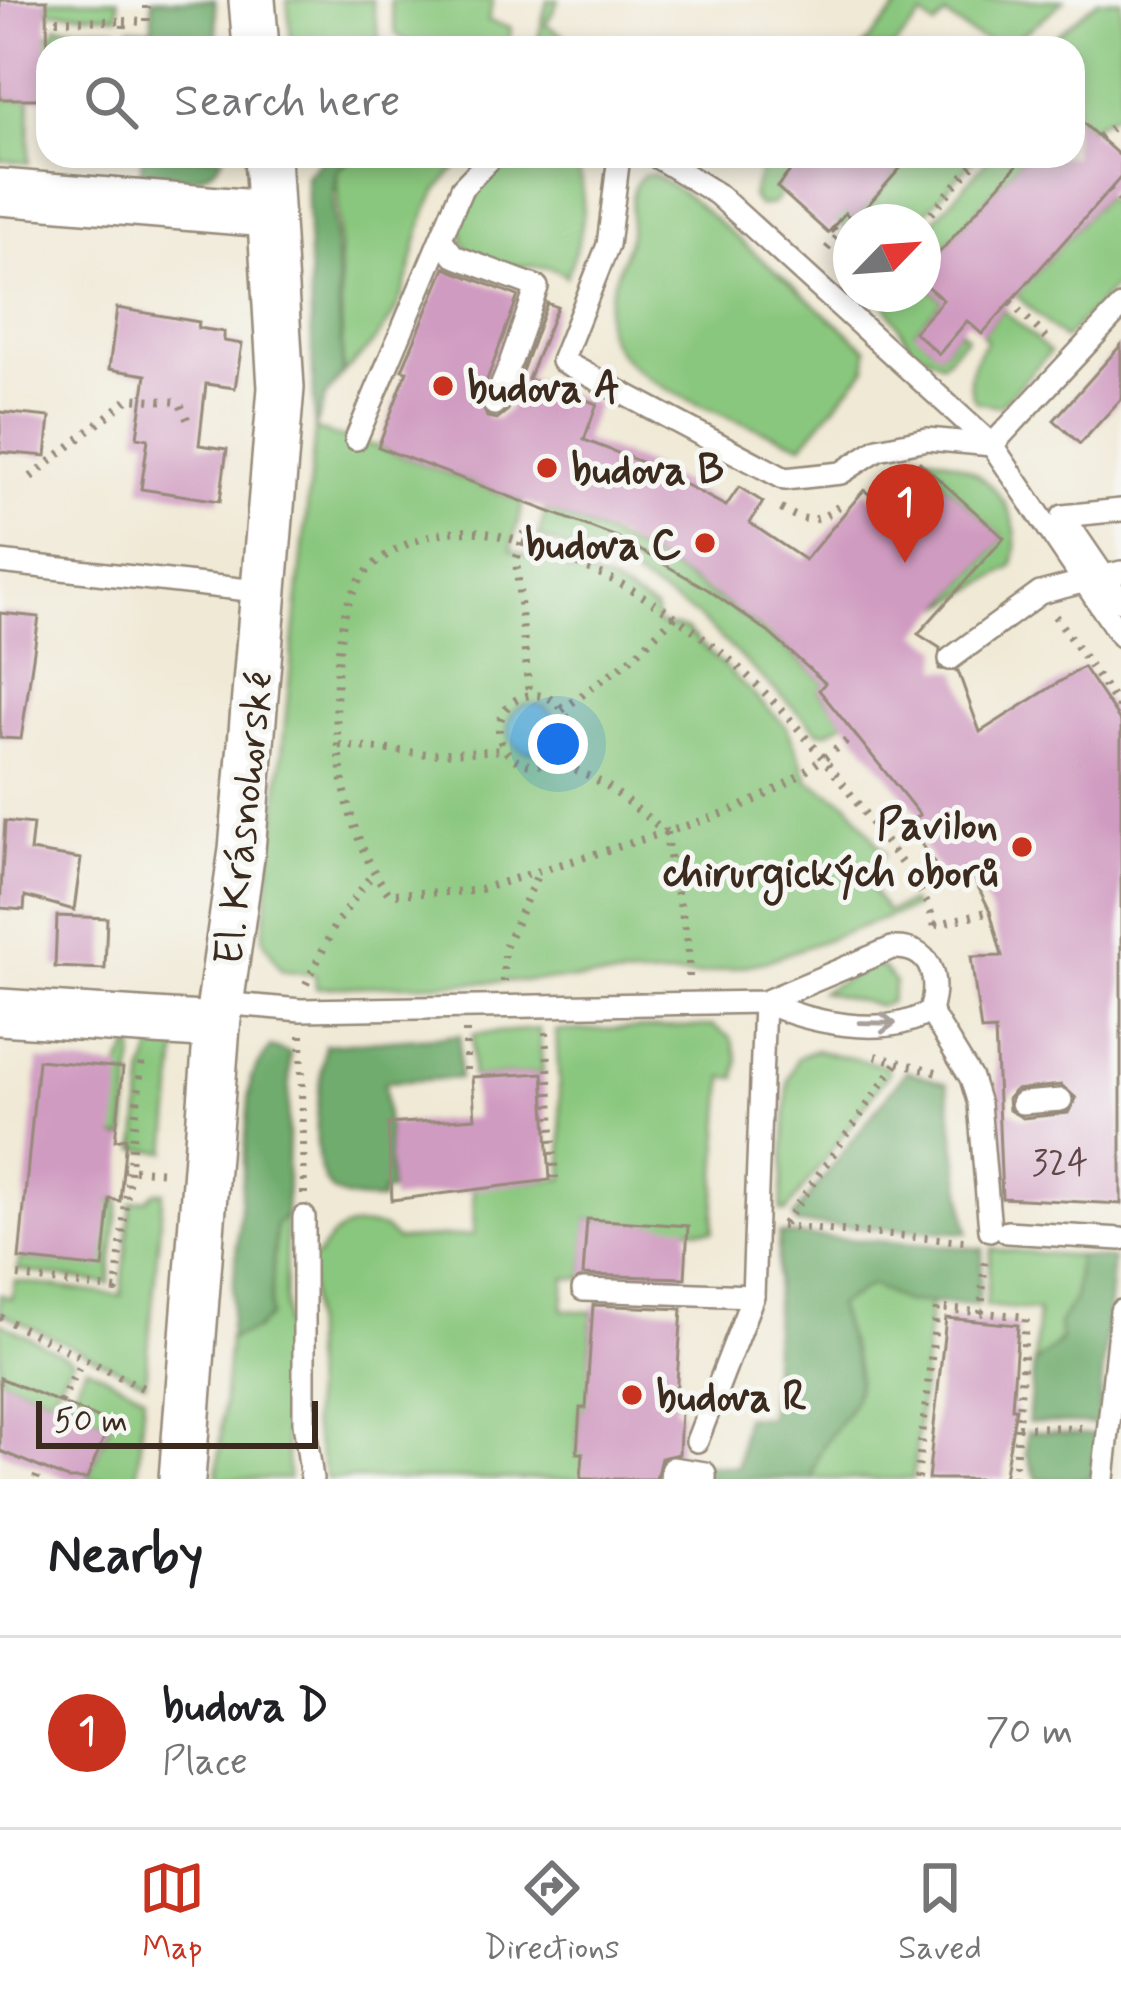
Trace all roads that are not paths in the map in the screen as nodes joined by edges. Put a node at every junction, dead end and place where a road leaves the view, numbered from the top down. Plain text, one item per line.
1 (252, 0) edge
2 (255, 36) edge
3 (268, 168) edge
4 (481, 168) edge
5 (618, 168) edge
6 (675, 168) edge
7 (0, 191) edge
8 (268, 214) junction
9 (441, 239) junction
10 (1121, 307) edge
11 (494, 404) dead end
12 (356, 440) dead end
13 (992, 445) junction
14 (1121, 510) edge
15 (0, 562) edge
16 (1104, 576) edge
17 (267, 592) junction
18 (1121, 601) edge
19 (1121, 636) edge
20 (950, 659) dead end
21 (764, 1002) junction
22 (929, 1011) junction
23 (0, 1012) edge
24 (219, 1014) junction
25 (1061, 1100) dead end
26 (979, 1104) junction
27 (304, 1217) dead end
28 (1121, 1239) edge
29 (583, 1290) dead end
30 (753, 1296) junction
31 (1121, 1311) edge
32 (697, 1441) dead end
33 (182, 1479) edge
34 (312, 1479) edge
35 (671, 1479) edge
36 (705, 1479) edge
37 (1103, 1479) edge

1 - 2 street
3 - 8 street, El. Krásnohorské
4 - 9 lane
5 - 13 lane
6 - 13 lane
7 - 8 street
8 - 17 street, El. Krásnohorské
9 - 11 lane
9 - 12 lane
10 - 13 lane
13 - 16 lane
14 - 16 lane
15 - 17 lane
16 - 18 lane
16 - 19 lane
16 - 20 lane
17 - 24 street, El. Krásnohorské
21 -> 22 lane
21 - 22 lane
21 - 24 lane
21 - 30 lane
22 - 26 lane
23 - 24 street
24 - 33 street, El. Krásnohorské
25 - 26 lane
26 - 28 lane
27 - 34 lane
29 - 30 lane
30 - 32 lane
31 - 37 lane
35 - 36 lane

